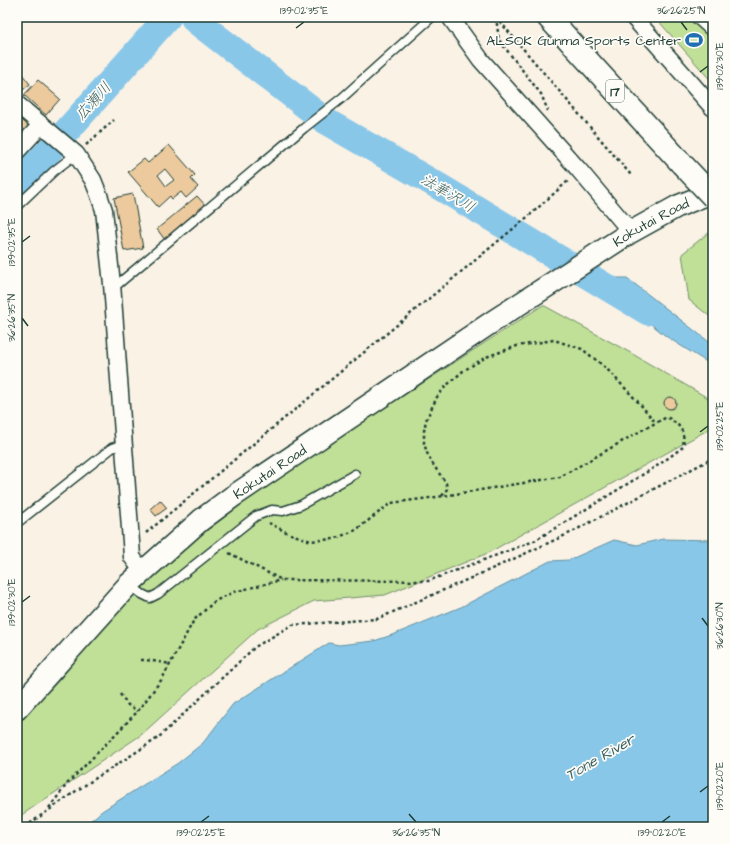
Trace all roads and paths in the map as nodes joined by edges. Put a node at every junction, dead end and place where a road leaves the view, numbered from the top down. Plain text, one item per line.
1 (432, 17) edge
2 (450, 17) edge
3 (496, 17) edge
4 (548, 17) edge
5 (633, 17) edge
6 (694, 17) edge
7 (713, 34) edge
8 (17, 104) edge
9 (713, 108) edge
10 (114, 120) dead end
11 (43, 127) junction
12 (552, 139) junction
13 (17, 151) edge
14 (72, 151) junction
15 (579, 170) junction
16 (631, 175) dead end
17 (713, 192) edge
18 (713, 197) edge
19 (17, 206) edge
20 (631, 232) junction
21 (112, 284) junction
22 (656, 423) junction
23 (123, 444) junction
24 (713, 458) edge
25 (355, 474) dead end
26 (442, 496) junction
27 (256, 516) junction
28 (17, 523) edge
29 (130, 542) junction
30 (218, 546) junction
31 (136, 578) junction
32 (282, 580) junction
33 (141, 660) dead end
34 (171, 664) junction
35 (120, 694) dead end
36 (17, 709) edge
37 (138, 711) junction
38 (47, 811) junction
39 (25, 827) edge

1 - 21 lane
2 - 12 street
3 - 12 path
3 - 16 path
4 - 18 highway, 17, bridge
5 - 9 street
6 - 7 lane
8 - 11 street
10 - 14 path
11 - 13 street
11 - 14 street
12 - 15 street
14 - 19 lane
14 - 21 street
15 - 20 street
15 - 29 path
17 - 20 street, Kokutai Road
20 - 31 street, Kokutai Road
21 - 23 street
22 - 26 path
22 - 26 path
22 - 32 path
23 - 28 lane
23 - 29 street
24 - 38 path
25 - 27 lane
26 - 27 path
27 - 30 lane
29 - 31 street
30 - 31 lane
30 - 32 path
31 - 36 street, Kokutai Road
32 - 34 path
33 - 34 path
34 - 37 path
35 - 37 path
37 - 38 path
38 - 39 path

